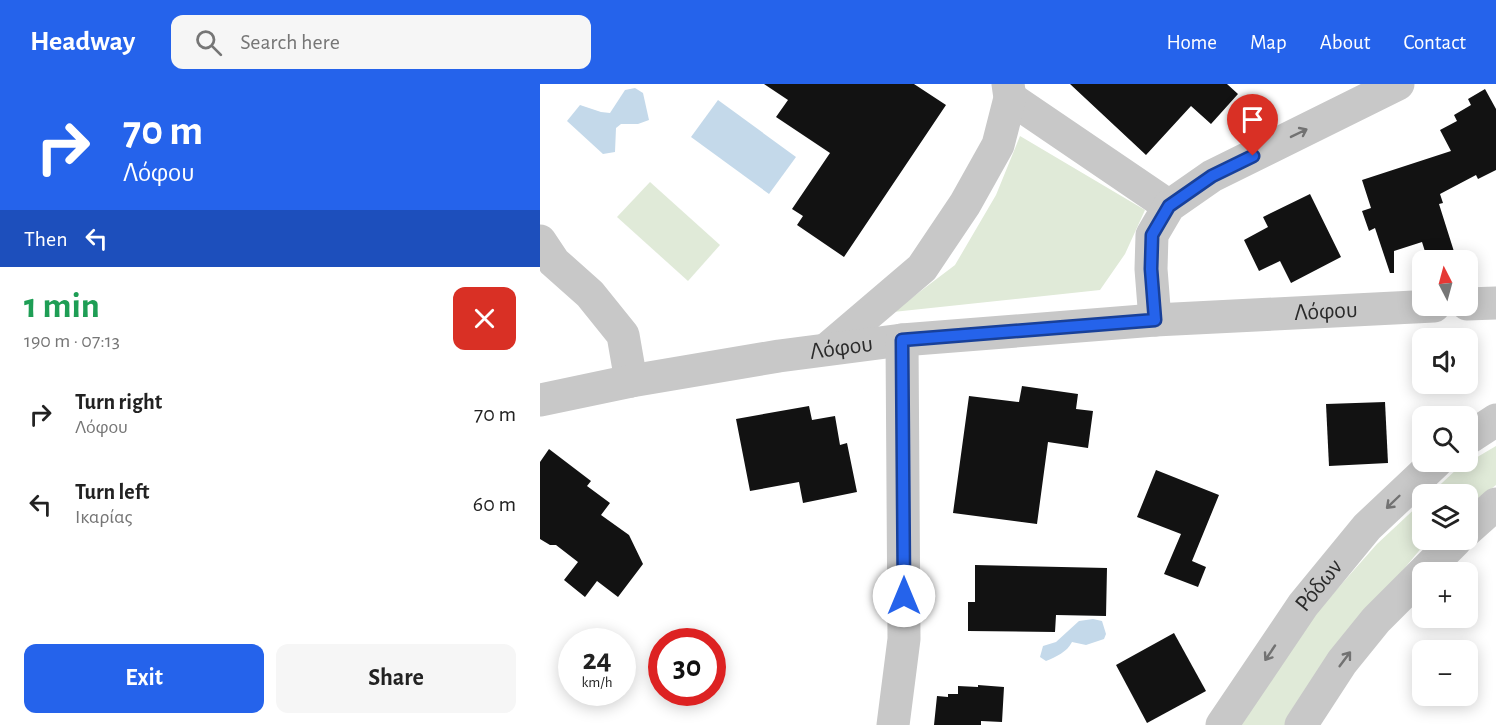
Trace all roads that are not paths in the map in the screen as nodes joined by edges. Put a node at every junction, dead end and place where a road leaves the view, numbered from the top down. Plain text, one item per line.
1 (1398, 84) edge
2 (1009, 91) edge
3 (1169, 206) junction
4 (540, 241) edge
5 (1496, 303) edge
6 (1478, 304) edge
7 (1412, 307) edge
8 (1155, 320) junction
9 (902, 340) junction
10 (827, 350) junction
11 (631, 381) junction
12 (540, 400) edge
13 (1496, 420) edge
14 (1478, 432) edge
15 (1425, 472) edge
16 (1496, 504) edge
17 (1478, 520) edge
18 (1446, 550) edge
19 (893, 725) edge
20 (1222, 725) edge
21 (1301, 725) edge

3 -> 1 street
2 - 3 street
2 - 10 street
3 - 8 street
4 - 11 street
5 - 6 street
7 - 8 street, Λόφου
8 - 9 street, Λόφου
9 - 10 street, Λόφου
9 - 19 street
10 - 11 street, Λόφου
11 - 12 street, Λόφου
13 - 14 street
15 -> 20 street, Ρόδων
16 - 17 street
21 -> 18 street

